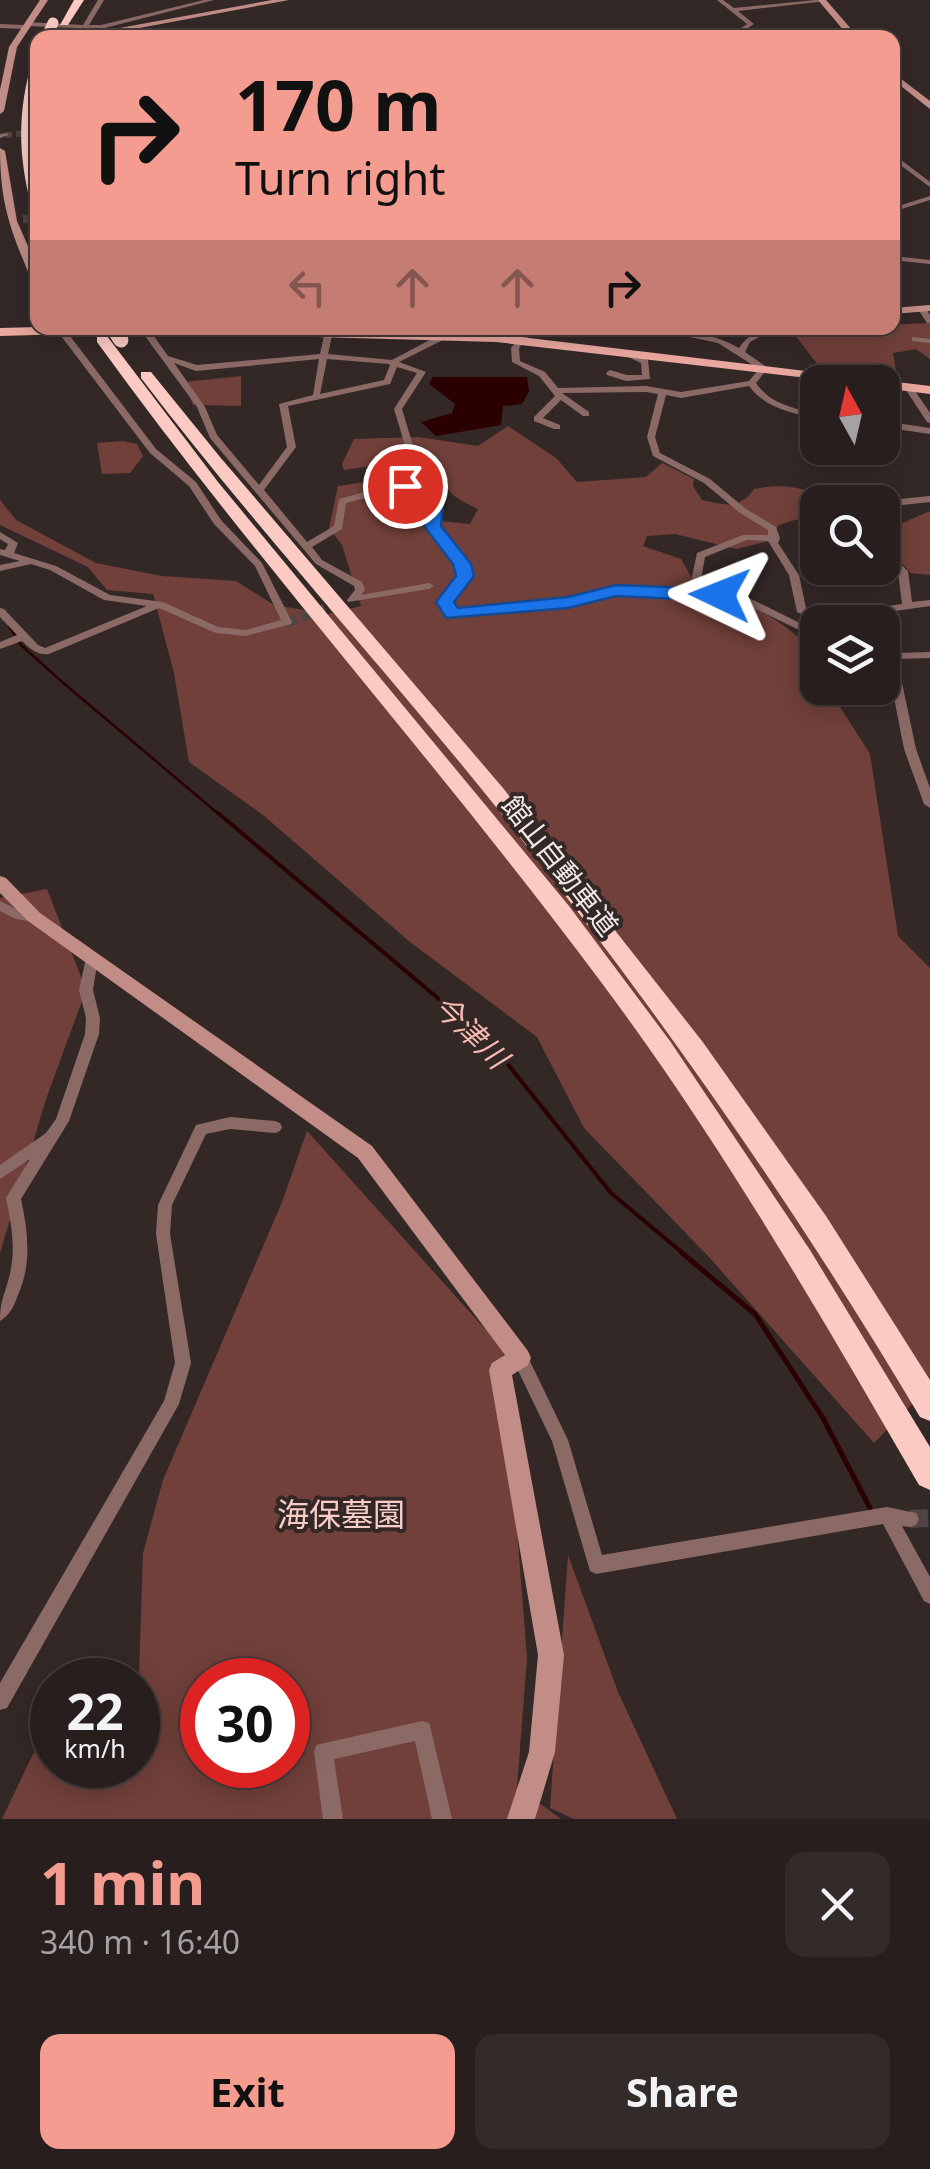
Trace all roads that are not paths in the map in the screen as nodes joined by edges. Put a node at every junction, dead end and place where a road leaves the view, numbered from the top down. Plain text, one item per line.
1 (44, 0) edge
2 (69, 0) edge
3 (80, 0) edge
4 (100, 0) edge
5 (211, 0) edge
6 (286, 0) edge
7 (720, 0) edge
8 (822, 1) edge
9 (732, 10) junction
10 (58, 23) junction
11 (0, 26) edge
12 (26, 26) junction
13 (102, 29) junction
14 (52, 30) edge
15 (58, 30) edge
16 (59, 30) edge
17 (85, 30) edge
18 (98, 30) edge
19 (741, 30) edge
20 (847, 30) edge
21 (25, 45) dead end
22 (13, 47) junction
23 (0, 49) edge
24 (900, 81) edge
25 (30, 89) edge
26 (930, 106) edge
27 (0, 112) edge
28 (0, 151) edge
29 (900, 160) edge
30 (30, 165) edge
31 (930, 184) edge
32 (930, 198) edge
33 (900, 207) edge
34 (30, 258) edge
35 (900, 259) edge
36 (930, 262) edge
37 (926, 308) edge
38 (900, 311) edge
39 (930, 321) edge
40 (30, 331) edge
41 (0, 332) edge
42 (65, 335) edge
43 (120, 335) edge
44 (120, 335) edge
45 (123, 335) edge
46 (332, 335) edge
47 (426, 335) edge
48 (447, 335) edge
49 (524, 335) edge
50 (691, 335) edge
51 (759, 335) edge
52 (444, 336) junction
53 (519, 340) junction
54 (915, 340) dead end
55 (930, 341) edge
56 (625, 350) junction
57 (742, 353) junction
58 (324, 356) junction
59 (165, 358) junction
60 (395, 364) junction
61 (764, 368) junction
62 (610, 373) dead end
63 (800, 373) edge
64 (387, 382) junction
65 (752, 384) junction
66 (410, 387) junction
67 (900, 387) edge
68 (908, 388) junction
69 (930, 390) edge
70 (662, 392) junction
71 (316, 394) junction
72 (557, 394) junction
73 (800, 412) edge
74 (586, 414) dead end
75 (930, 420) edge
76 (557, 427) dead end
77 (900, 427) edge
78 (930, 431) edge
79 (407, 484) junction
80 (261, 488) junction
81 (930, 500) edge
82 (900, 503) edge
83 (0, 535) edge
84 (775, 538) junction
85 (309, 546) junction
86 (4, 553) edge
87 (32, 562) junction
88 (0, 568) edge
89 (900, 569) edge
90 (429, 586) dead end
91 (693, 594) junction
92 (930, 602) edge
93 (159, 604) junction
94 (800, 605) edge
95 (906, 605) junction
96 (900, 606) edge
97 (0, 611) edge
98 (800, 627) edge
99 (22, 636) junction
100 (0, 646) edge
101 (930, 655) edge
102 (900, 656) edge
103 (900, 700) edge
104 (930, 804) edge
105 (0, 882) edge
106 (0, 905) edge
107 (34, 917) junction
108 (92, 958) junction
109 (274, 1127) dead end
110 (49, 1138) junction
111 (0, 1173) edge
112 (0, 1314) edge
113 (520, 1358) junction
114 (930, 1406) edge
115 (930, 1475) edge
116 (887, 1516) junction
117 (910, 1518) tunnel mouth
118 (930, 1595) edge
119 (0, 1701) edge
120 (333, 1819) edge
121 (442, 1819) edge
122 (521, 1819) edge

1 - 12 street
2 - 10 highway
3 - 10 highway
4 - 17 street
5 - 13 street
6 - 13 street
7 - 9 street
8 - 9 street
8 - 20 street
9 - 19 street
10 - 14 highway, bridge
10 - 15 highway
11 - 12 street
12 - 16 street
12 - 22 street
13 - 18 street
21 - 22 street
22 - 23 street
22 - 27 street
24 - 26 street
25 - 30 highway
28 - 34 street
29 - 31 street
32 - 33 street
35 - 36 street
37 - 38 street
37 - 39 street
40 - 41 main road
42 - 93 street
43 - 114 highway, 館山自動車道
44 - 115 highway, 館山自動車道
45 - 59 street
46 - 58 street
47 - 52 main road
48 - 52 street
49 - 53 street
50 - 57 street
51 - 57 street
52 - 53 main road
52 - 60 street
53 - 56 main road
53 - 72 street
54 - 55 street
56 - 61 main road
56 - 62 street
57 - 61 street
58 - 59 street
58 - 60 street
58 - 71 street
59 - 80 street
60 - 64 street
60 - 66 street
61 - 63 main road
61 - 65 street
64 - 66 street
64 - 71 street
65 - 70 street
65 - 73 street
66 - 79 street
67 - 68 main road
68 - 69 main road
68 - 75 street
70 - 72 street
70 - 84 street
71 - 80 street
72 - 74 street
72 - 76 street
77 - 78 street
79 - 85 street
79 - 91 street
80 - 85 street
81 - 82 street
83 - 86 street
84 - 91 street
84 - 94 street
85 - 90 street
86 - 87 street
87 - 88 street
87 - 93 street
89 - 95 street
91 - 98 street
92 - 95 street
93 - 99 street
95 - 96 street
97 - 99 street
99 - 100 street
101 - 102 street
103 - 104 street
105 - 107 street
106 - 107 street
107 - 108 street
108 - 110 street
108 - 113 street
109 - 119 street
110 - 111 street
110 - 112 street
113 - 116 street
113 - 122 street
116 - 117 street
116 - 118 street
120 - 121 street

